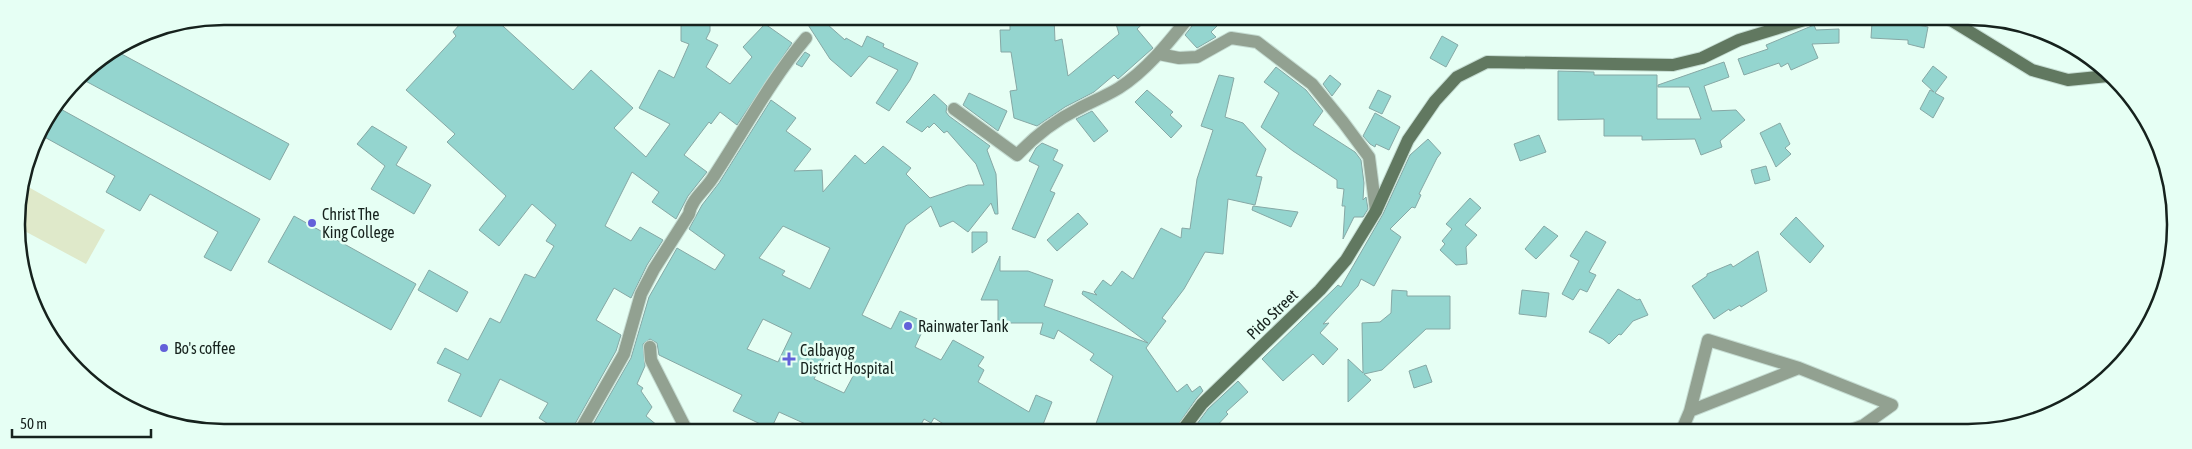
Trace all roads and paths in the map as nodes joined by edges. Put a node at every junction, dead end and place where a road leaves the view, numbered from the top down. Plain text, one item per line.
1 (1183, 25) edge
2 (1788, 25) edge
3 (1959, 25) edge
4 (806, 38) dead end
5 (1159, 54) junction
6 (2101, 77) edge
7 (954, 109) dead end
8 (1376, 211) junction
9 (650, 347) dead end
10 (1799, 368) junction
11 (1690, 411) junction
12 (584, 424) edge
13 (683, 424) edge
14 (1187, 424) edge
15 (1684, 424) edge
16 (1867, 424) edge

1 - 5 street
2 - 8 street, Pido Street
3 - 6 street
4 - 12 street
5 - 7 street
5 - 8 street
8 - 14 street, Pido Street
9 - 13 street
10 - 11 street
10 - 11 street
10 - 16 street
11 - 15 street

